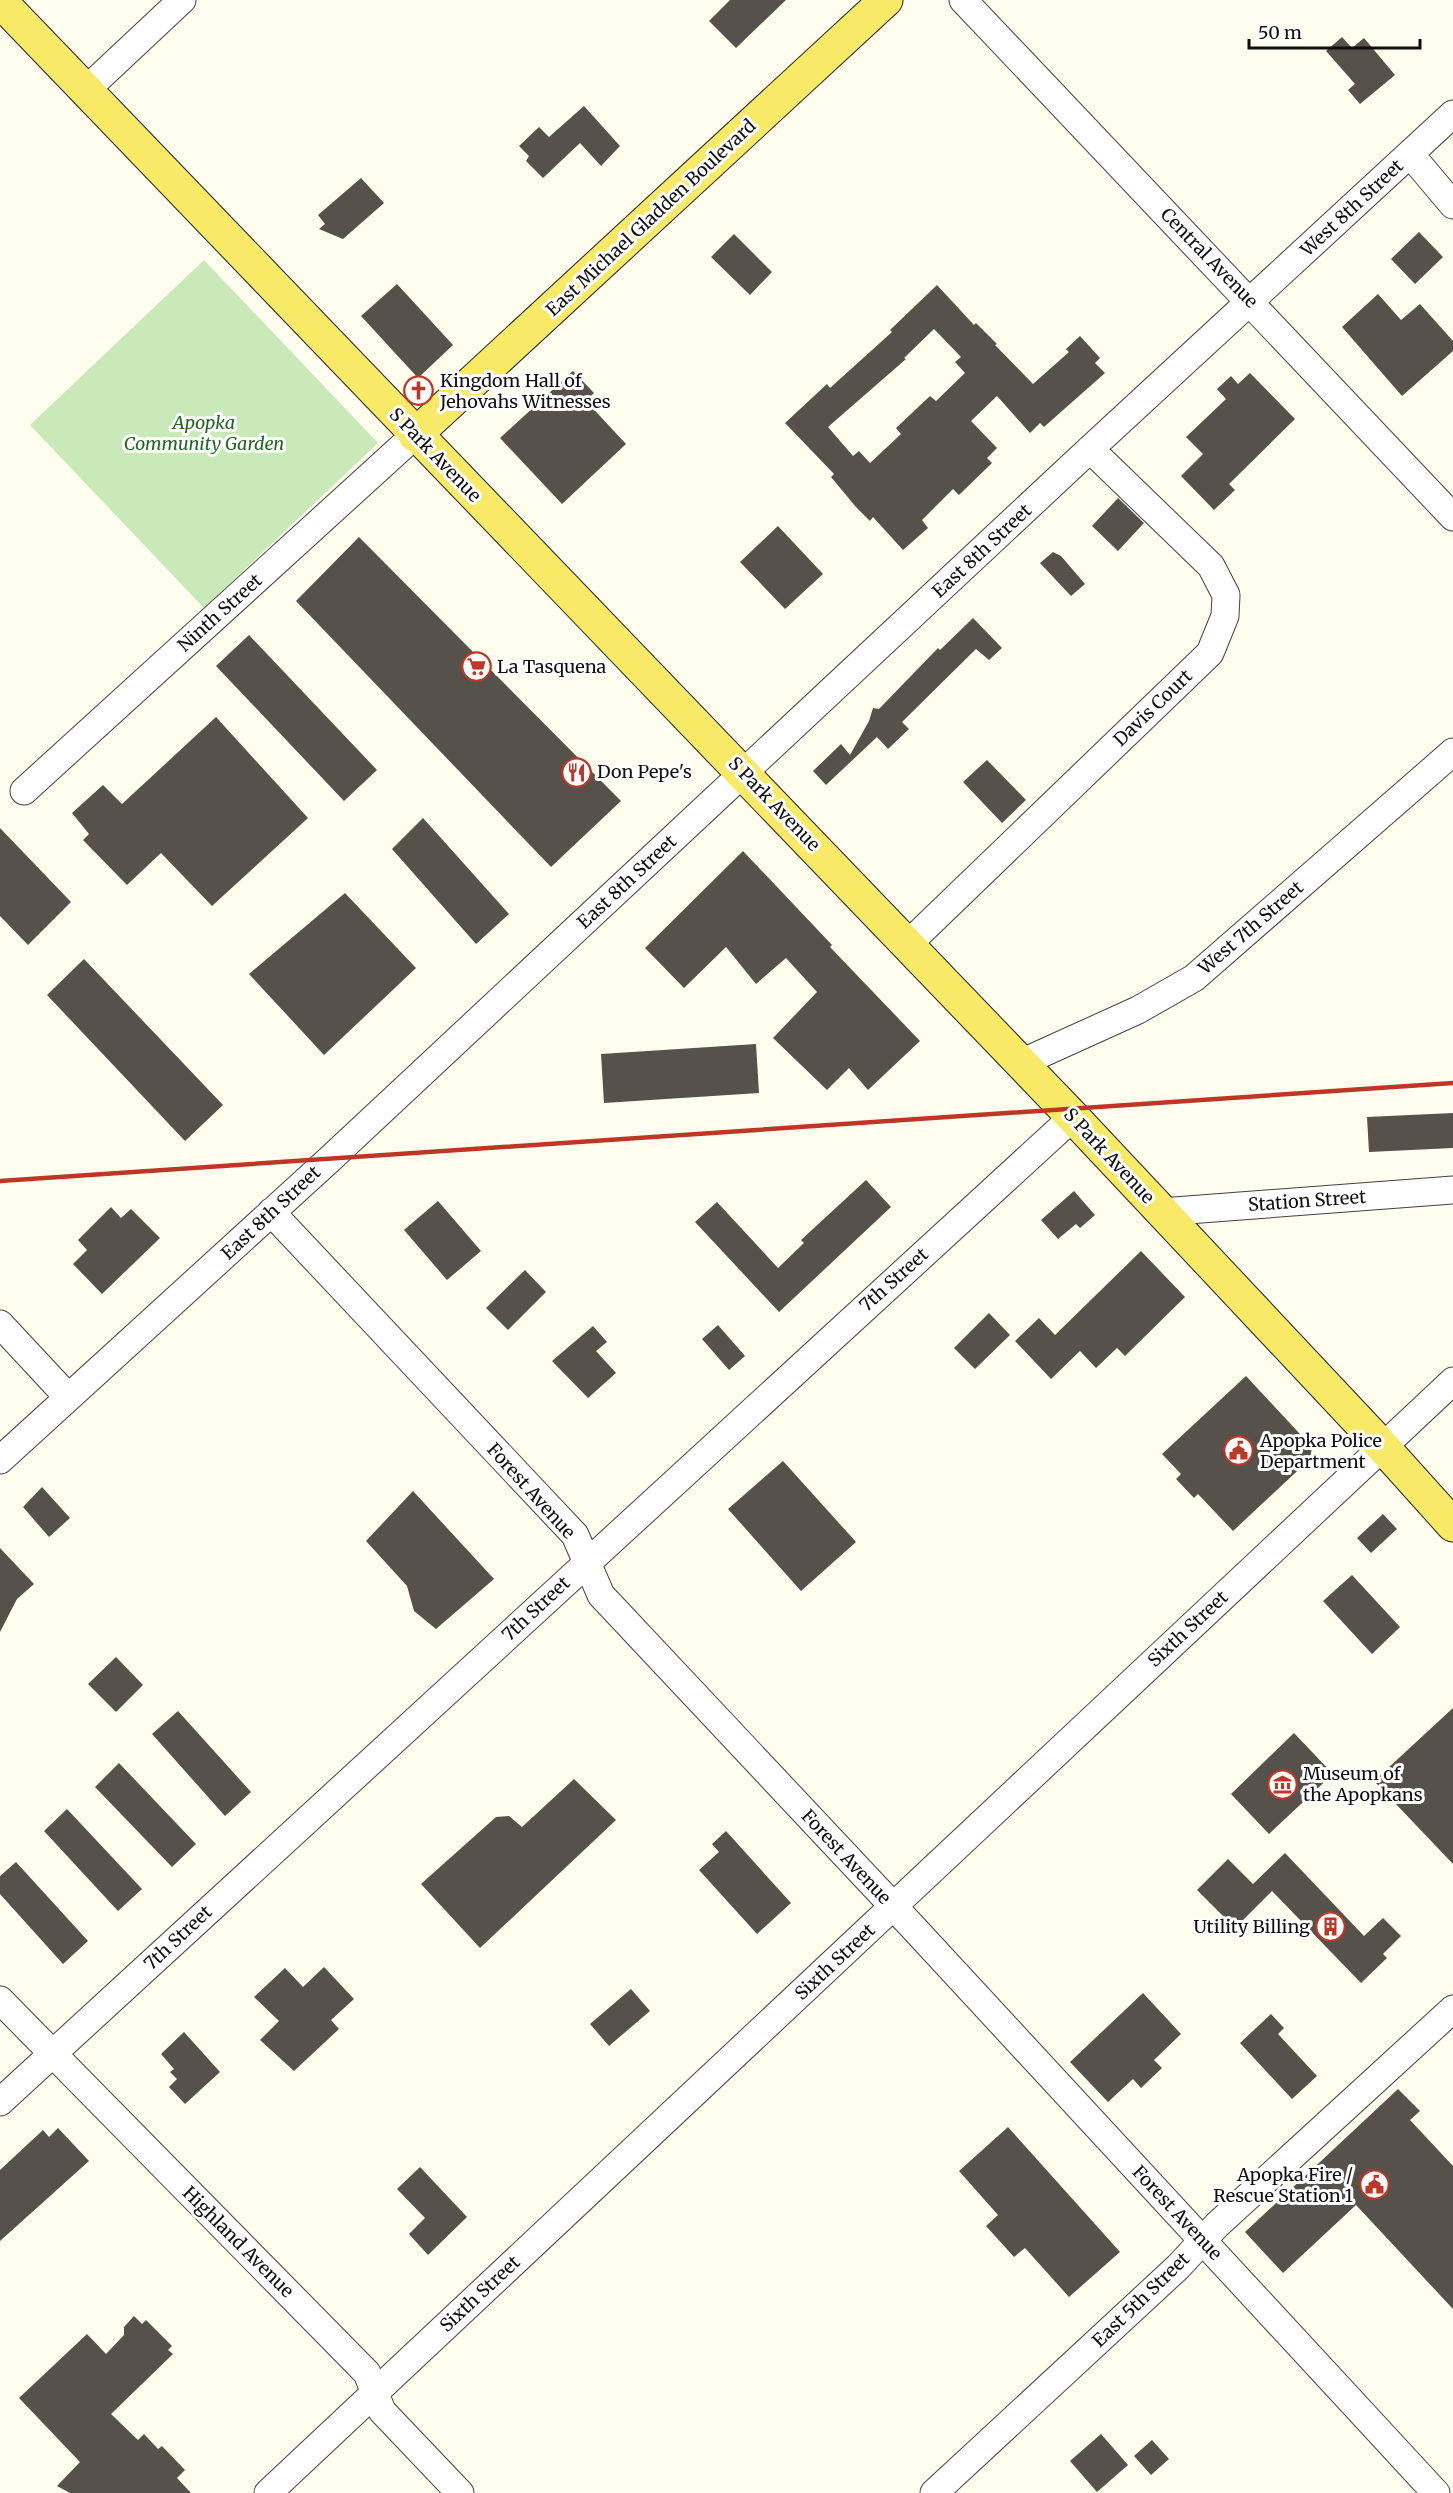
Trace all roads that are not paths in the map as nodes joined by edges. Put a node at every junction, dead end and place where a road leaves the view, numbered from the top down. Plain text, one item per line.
1 (182, 0) edge
2 (886, 0) edge
3 (963, 0) edge
4 (0, 2) edge
5 (86, 90) junction
6 (1453, 114) edge
7 (1410, 154) junction
8 (1453, 205) edge
9 (1251, 302) junction
10 (416, 435) junction
11 (1090, 449) junction
12 (1453, 517) edge
13 (1453, 752) edge
14 (744, 773) junction
15 (24, 791) dead end
16 (907, 945) junction
17 (1021, 1063) junction
18 (1073, 1117) junction
19 (1453, 1190) edge
20 (271, 1212) junction
21 (1161, 1212) junction
22 (0, 1324) edge
23 (1453, 1381) edge
24 (68, 1397) junction
25 (1382, 1446) junction
26 (0, 1460) edge
27 (1453, 1525) edge
28 (587, 1561) junction
29 (894, 1907) junction
30 (0, 2000) edge
31 (1453, 2009) edge
32 (53, 2054) junction
33 (0, 2102) edge
34 (1203, 2241) junction
35 (374, 2393) junction
36 (268, 2493) edge
37 (460, 2493) edge
38 (934, 2493) edge
39 (1436, 2493) edge

1 - 5 street
2 - 10 main road, East Michael Gladden Boulevard
3 - 9 street, Central Avenue
4 - 5 main road, S Park Avenue
5 - 10 main road, S Park Avenue
6 - 7 street, West 8th Street
7 - 8 street
7 - 9 street, West 8th Street
9 - 11 street, East 8th Street
9 - 12 street, Central Avenue
10 - 14 main road, S Park Avenue
10 - 15 street, Ninth Street
11 - 14 street, East 8th Street
11 - 16 street, Davis Court
13 - 17 street, West 7th Street
14 - 16 main road, S Park Avenue
14 - 20 street, East 8th Street
16 - 17 main road, S Park Avenue
17 - 18 main road, S Park Avenue
18 - 21 main road, S Park Avenue
18 - 28 street, 7th Street
19 - 21 street, Station Street
20 - 24 street, East 8th Street
20 - 28 street, Forest Avenue
21 - 25 main road, S Park Avenue
22 - 24 street
23 - 25 street, Sixth Street
24 - 26 street, East 8th Street
25 - 27 main road, S Park Avenue
25 - 29 street, Sixth Street
28 - 29 street, Forest Avenue
28 - 32 street, 7th Street
29 - 34 street, Forest Avenue
29 - 35 street, Sixth Street
30 - 32 street, Highland Avenue
31 - 34 street, East 5th Street
32 - 33 street, 7th Street
32 - 35 street, Highland Avenue
34 - 38 street, East 5th Street
34 - 39 street, Forest Avenue
35 - 36 street, Sixth Street
35 - 37 street, Highland Avenue

